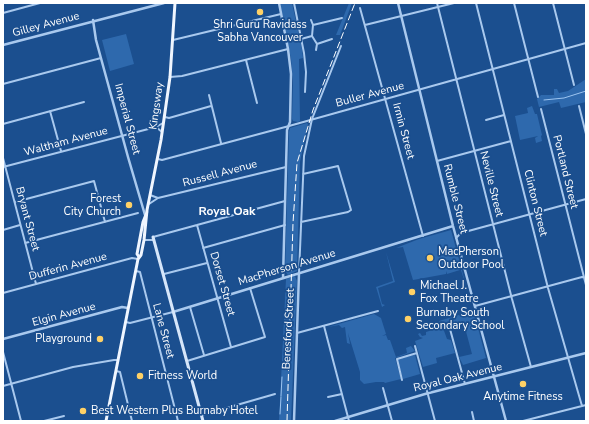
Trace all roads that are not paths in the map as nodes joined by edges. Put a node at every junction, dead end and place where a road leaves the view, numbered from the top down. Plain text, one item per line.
1 (40, 3) edge
2 (164, 3) edge
3 (175, 3) edge
4 (279, 3) edge
5 (294, 3) edge
6 (398, 3) edge
7 (437, 3) edge
8 (454, 3) edge
9 (476, 3) edge
10 (514, 3) edge
11 (553, 3) edge
12 (28, 4) edge
13 (438, 7) junction
14 (360, 8) dead end
15 (3, 13) edge
16 (281, 14) junction
17 (402, 17) junction
18 (342, 18) dead end
19 (93, 20) junction
20 (311, 20) dead end
21 (313, 25) junction
22 (365, 25) junction
23 (312, 36) junction
24 (302, 39) junction
25 (332, 39) dead end
26 (173, 40) junction
27 (586, 43) edge
28 (317, 44) junction
29 (3, 45) edge
30 (341, 46) dead end
31 (288, 48) junction
32 (565, 49) junction
33 (316, 50) dead end
34 (101, 58) junction
35 (529, 59) junction
36 (246, 60) junction
37 (493, 69) junction
38 (170, 77) junction
39 (456, 79) junction
40 (3, 84) edge
41 (574, 85) dead end
42 (420, 90) junction
43 (305, 92) dead end
44 (209, 95) dead end
45 (386, 98) junction
46 (538, 98) dead end
47 (84, 102) dead end
48 (257, 103) dead end
49 (211, 106) junction
50 (579, 106) dead end
51 (541, 109) dead end
52 (50, 111) junction
53 (504, 115) junction
54 (165, 117) junction
55 (312, 119) junction
56 (486, 120) dead end
57 (164, 123) junction
58 (3, 124) edge
59 (289, 126) junction
60 (156, 127) junction
61 (162, 132) junction
62 (586, 134) edge
63 (122, 136) junction
64 (511, 141) junction
65 (221, 143) junction
66 (61, 151) junction
67 (474, 151) junction
68 (3, 158) edge
69 (158, 159) junction
70 (437, 161) junction
71 (286, 166) junction
72 (4, 167) edge
73 (303, 174) junction
74 (150, 195) junction
75 (158, 198) junction
76 (586, 199) edge
77 (286, 201) junction
78 (15, 202) junction
79 (148, 204) junction
80 (565, 205) junction
81 (147, 210) junction
82 (138, 213) dead end
83 (145, 215) junction
84 (529, 215) junction
85 (147, 221) junction
86 (105, 222) junction
87 (301, 222) junction
88 (493, 224) junction
89 (20, 225) junction
90 (197, 225) junction
91 (285, 225) junction
92 (453, 226) junction
93 (3, 230) edge
94 (455, 232) junction
95 (461, 233) junction
96 (423, 236) junction
97 (153, 238) junction
98 (456, 238) junction
99 (144, 240) junction
100 (25, 243) junction
101 (203, 248) junction
102 (138, 258) junction
103 (207, 263) junction
104 (136, 271) junction
105 (299, 273) junction
106 (163, 274) junction
107 (283, 278) junction
108 (585, 278) edge
109 (36, 284) junction
110 (586, 284) edge
111 (548, 286) junction
112 (250, 288) junction
113 (3, 293) edge
114 (511, 296) junction
115 (217, 298) junction
116 (190, 306) junction
117 (475, 306) junction
118 (128, 308) junction
119 (378, 311) dead end
120 (173, 312) junction
121 (151, 317) junction
122 (126, 322) junction
123 (324, 326) junction
124 (450, 329) dead end
125 (297, 333) junction
126 (3, 339) edge
127 (415, 346) dead end
128 (232, 347) junction
129 (3, 352) edge
130 (417, 353) junction
131 (586, 353) edge
132 (204, 355) junction
133 (568, 358) junction
134 (118, 360) junction
135 (187, 361) junction
136 (531, 368) junction
137 (116, 371) junction
138 (115, 377) junction
139 (494, 378) junction
140 (402, 380) dead end
141 (122, 381) junction
142 (11, 384) junction
143 (465, 385) junction
144 (3, 386) edge
145 (383, 388) dead end
146 (428, 393) junction
147 (275, 394) dead end
148 (342, 394) junction
149 (328, 397) dead end
150 (387, 405) junction
151 (586, 405) edge
152 (582, 406) junction
153 (472, 412) dead end
154 (64, 416) dead end
155 (202, 416) junction
156 (348, 417) junction
157 (21, 421) edge
158 (44, 421) edge
159 (106, 421) edge
160 (132, 421) edge
161 (178, 421) edge
162 (203, 421) edge
163 (294, 421) edge
164 (335, 421) edge
165 (350, 421) edge
166 (392, 421) edge
167 (435, 421) edge
168 (474, 421) edge
169 (506, 421) edge
170 (523, 421) edge

1 - 12 street
2 - 19 street, Gilley Avenue
3 - 26 main road, Kingsway
4 - 16 street, Beresford Street
5 - 24 street
6 - 17 street, Rumble Street
7 - 13 street, Neville Street
8 - 13 street
9 - 37 street, Clinton Street
10 - 35 street
11 - 32 street
12 - 15 street
13 - 17 street
13 - 39 street, Neville Street
14 - 22 street, Irmin Street
16 - 26 street
16 - 31 street, Beresford Street
17 - 22 street
17 - 42 street, Rumble Street
18 - 21 street
19 - 29 street, Gilley Avenue
19 - 34 street, Imperial Street
20 - 21 street
21 - 23 street
22 - 45 street, Irmin Street
23 - 24 street
23 - 28 street
24 - 43 street
25 - 28 street
26 - 38 main road, Kingsway
27 - 32 street, Buller Avenue
28 - 33 street
30 - 55 street, Beresford Street
31 - 36 street
31 - 59 street, Beresford Street
32 - 35 street, Buller Avenue
32 - 41 street
34 - 40 street
34 - 63 street, Imperial Street
35 - 37 street, Buller Avenue
35 - 46 street
36 - 38 street
36 - 48 street
37 - 39 street, Buller Avenue
37 - 53 street, Clinton Street
38 - 54 main road, Kingsway
39 - 42 street, Buller Avenue
39 - 67 street, Neville Street
42 - 45 street, Buller Avenue
42 - 70 street, Rumble Street
44 - 49 street
45 - 55 street, Buller Avenue
45 - 96 street, Irmin Street
47 - 52 street
49 - 54 street
49 - 65 street
50 - 62 street
51 - 80 street, Portland Street
52 - 58 street
52 - 66 street
53 - 56 street
53 - 64 street, Clinton Street
54 - 57 main road, Kingsway
55 - 59 street, Buller Avenue
55 - 73 street, Beresford Street
57 - 60 street, Waltham Avenue
57 - 61 main road, Kingsway
59 - 65 street, Buller Avenue
59 - 71 street, Beresford Street
60 - 61 street
60 - 63 street, Waltham Avenue
61 - 69 main road, Kingsway
63 - 66 street, Waltham Avenue
63 - 83 street, Imperial Street
64 - 67 street
64 - 84 street, Clinton Street
65 - 69 street, Buller Avenue
66 - 72 street, Waltham Avenue
67 - 70 street
67 - 88 street, Neville Street
68 - 72 street, Bryant Street
69 - 74 main road, Kingsway
70 - 92 street, Rumble Street
71 - 75 street, Russell Avenue
71 - 77 street, Beresford Street
72 - 78 street, Bryant Street
73 - 87 street, Beresford Street
73 - 87 street
74 - 75 street
74 - 79 main road, Kingsway
75 - 79 street, Russell Avenue
76 - 80 street
77 - 90 street
77 - 91 street, Beresford Street
78 - 86 street
78 - 89 street, Bryant Street
79 - 81 main road, Kingsway
80 - 84 street
80 - 108 street, Portland Street
81 - 83 main road, Kingsway
81 - 85 main road, Kingsway
82 - 86 street
83 - 85 main road, Imperial Street
83 - 102 main road, Kingsway
84 - 88 street
84 - 111 street, Clinton Street
85 - 99 main road, Kingsway
86 - 100 street
87 - 105 street, Beresford Street
88 - 95 street
88 - 114 street, Neville Street
89 - 93 street
89 - 100 street, Bryant Street
90 - 97 street
90 - 101 street, Dorset Street
91 - 101 street
91 - 107 street, Beresford Street
92 - 94 street, Rumble Street
92 - 96 street, MacPherson Avenue
94 - 95 street
94 - 98 street, Rumble Street
95 - 98 street
96 - 105 street, MacPherson Avenue
97 - 99 street
97 - 106 main road
98 - 117 street, Rumble Street
99 - 102 main road, Kingsway
100 - 109 street, Bryant Street
101 - 103 street, Dorset Street
102 - 104 main road, Kingsway
102 - 109 street, Dufferin Avenue
103 - 106 street
103 - 115 street, Dorset Street
104 - 118 main road, Kingsway
104 - 121 street, Lane Street
105 - 107 street, MacPherson Avenue
105 - 125 street, Beresford Street
106 - 120 main road
107 - 112 street, MacPherson Avenue
108 - 110 street, Portland Street
108 - 111 street
109 - 113 street, Dufferin Avenue
111 - 114 street
111 - 133 street, Clinton Street
112 - 115 street, MacPherson Avenue
112 - 128 street
114 - 117 street
114 - 136 street, Neville Street
115 - 116 street, MacPherson Avenue
115 - 128 street, Dorset Street
116 - 120 street, MacPherson Avenue
116 - 132 street
117 - 139 street, Rumble Street
118 - 122 main road, Kingsway
118 - 126 street, Elgin Avenue
119 - 123 street
120 - 121 street, MacPherson Avenue
120 - 135 main road
121 - 122 street, MacPherson Avenue
121 - 161 street, Lane Street
122 - 134 main road, Kingsway
123 - 125 street
123 - 148 street
124 - 143 street
125 - 163 street, Beresford Street
127 - 130 street
128 - 132 street
129 - 142 street
130 - 140 street
130 - 146 street
131 - 133 street, Royal Oak Avenue
132 - 135 street
133 - 136 street, Royal Oak Avenue
133 - 152 street, Clinton Street
134 - 137 main road, Kingsway
134 - 142 street
135 - 155 main road
136 - 139 street, Royal Oak Avenue
137 - 138 main road, Kingsway
137 - 141 street
138 - 141 street
138 - 159 main road, Kingsway
139 - 143 street, Royal Oak Avenue
139 - 169 street, Rumble Street
141 - 160 street
142 - 144 street
142 - 157 street
143 - 146 street, Royal Oak Avenue
145 - 150 street
146 - 150 street, Royal Oak Avenue
146 - 167 street
147 - 155 street
148 - 149 street
148 - 156 street
150 - 156 street, Royal Oak Avenue
150 - 166 street
151 - 152 street
152 - 170 street
153 - 168 street
154 - 158 street
155 - 162 main road
156 - 164 street, Royal Oak Avenue
156 - 165 street

